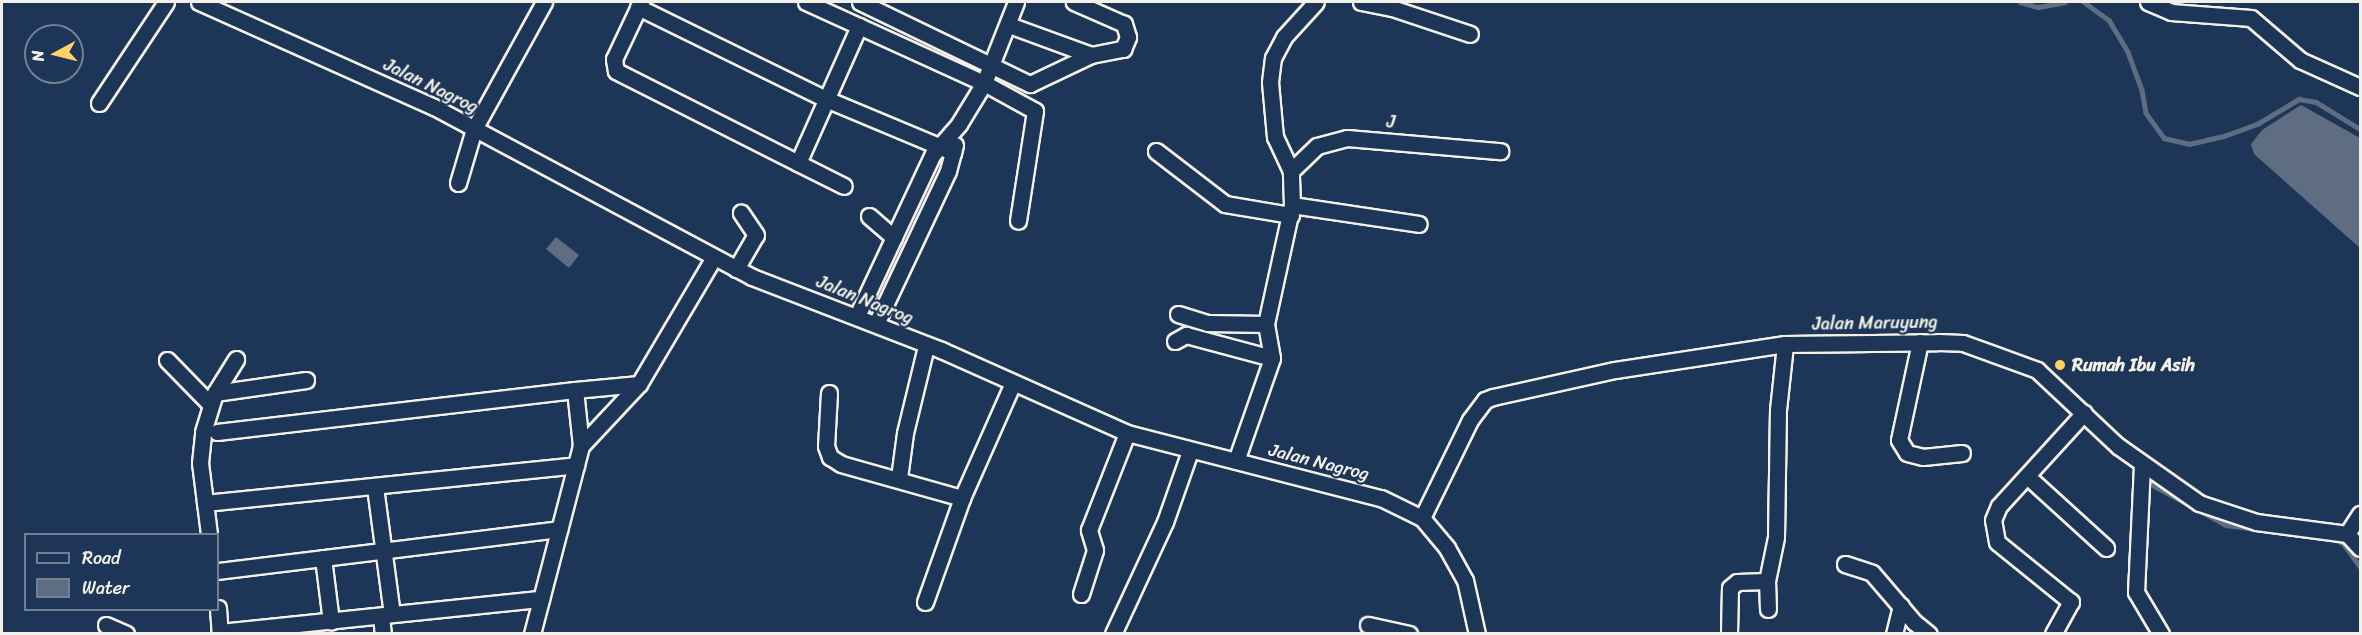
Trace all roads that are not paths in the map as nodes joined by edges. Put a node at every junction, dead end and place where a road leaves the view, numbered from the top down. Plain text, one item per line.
1 (166, 2) edge
2 (200, 2) edge
3 (544, 2) edge
4 (806, 2) edge
5 (860, 2) edge
6 (1016, 2) edge
7 (1074, 2) edge
8 (1316, 2) edge
9 (1361, 2) edge
10 (2148, 2) edge
11 (639, 4) edge
12 (1009, 25) junction
13 (859, 26) junction
14 (1470, 34) dead end
15 (1091, 55) junction
16 (991, 65) junction
17 (984, 83) junction
18 (2361, 87) edge
19 (826, 99) junction
20 (99, 103) dead end
21 (959, 124) junction
22 (474, 129) junction
23 (939, 146) junction
24 (1156, 151) dead end
25 (1500, 151) dead end
26 (953, 152) junction
27 (798, 163) junction
28 (1291, 171) junction
29 (458, 183) dead end
30 (844, 186) dead end
31 (1292, 210) junction
32 (741, 213) dead end
33 (869, 216) dead end
34 (1018, 221) dead end
35 (1419, 224) dead end
36 (894, 238) junction
37 (714, 256) junction
38 (736, 269) junction
39 (1178, 314) dead end
40 (857, 316) junction
41 (876, 324) junction
42 (1266, 324) junction
43 (1174, 341) dead end
44 (1920, 342) junction
45 (1785, 344) junction
46 (926, 346) junction
47 (1272, 358) junction
48 (236, 359) dead end
49 (167, 360) dead end
50 (306, 380) dead end
51 (1013, 383) junction
52 (639, 384) junction
53 (575, 390) junction
54 (829, 393) dead end
55 (213, 399) junction
56 (2084, 413) junction
57 (217, 432) dead end
58 (1127, 433) junction
59 (581, 446) junction
60 (1190, 451) junction
61 (1962, 453) dead end
62 (1236, 461) junction
63 (576, 465) junction
64 (2142, 465) junction
65 (2027, 476) junction
66 (898, 478) junction
67 (375, 487) junction
68 (962, 498) junction
69 (205, 503) junction
70 (2361, 514) edge
71 (1422, 518) junction
72 (560, 529) junction
73 (209, 533) edge
74 (2347, 534) junction
75 (2106, 548) dead end
76 (2361, 548) edge
77 (384, 551) junction
78 (322, 558) junction
79 (1845, 564) dead end
80 (219, 571) edge
81 (1767, 581) junction
82 (1081, 594) dead end
83 (541, 599) junction
84 (925, 602) dead end
85 (1900, 606) junction
86 (1768, 609) dead end
87 (218, 611) edge
88 (386, 615) junction
89 (331, 621) junction
90 (106, 625) dead end
91 (1368, 625) dead end
92 (126, 633) edge
93 (220, 633) edge
94 (383, 633) edge
95 (532, 633) edge
96 (1113, 633) edge
97 (1409, 633) edge
98 (1477, 633) edge
99 (1729, 633) edge
100 (1894, 633) edge
101 (1929, 633) edge
102 (2053, 633) edge
103 (2161, 633) edge

1 - 20 street
2 - 22 street, Jalan Nagrog
3 - 22 street
4 - 13 street
5 - 16 street
6 - 12 street
7 - 15 street
8 - 28 street
9 - 14 street
10 - 18 street
11 - 19 street
11 - 27 street
12 - 15 street
12 - 16 street
13 - 17 street
13 - 19 street
15 - 16 street
16 - 17 street
17 - 21 street
17 - 34 street
19 - 23 street
19 - 27 street
21 - 23 street
21 - 26 street
22 - 29 street
22 - 37 street, Jalan Nagrog
23 - 26 street
23 - 36 street
24 - 31 street
25 - 28 street, J
26 - 41 street
27 - 30 street
28 - 31 street
31 - 35 street
31 - 42 street
32 - 38 street
33 - 36 street
36 - 40 street
37 - 38 street, Jalan Nagrog
37 - 52 street
38 - 40 street, Jalan Nagrog
39 - 42 street
40 - 41 street, Jalan Nagrog
41 - 46 street, Jalan Nagrog
42 - 47 street
43 - 47 street
44 - 45 street, Jalan Maruyung
44 - 56 street, Jalan Maruyung
44 - 61 street
45 - 71 street, Jalan Maruyung
45 - 81 street
46 - 51 street, Jalan Nagrog
46 - 66 street
47 - 62 street
48 - 55 street
49 - 55 street
50 - 55 street
51 - 58 street, Jalan Nagrog
51 - 68 street
52 - 53 street
52 - 59 street
53 - 57 street
53 - 59 street
54 - 66 street
55 - 69 street
56 - 64 street, Jalan Maruyung
56 - 65 street
58 - 60 street, Jalan Nagrog
58 - 82 street
59 - 63 street
60 - 62 street, Jalan Nagrog
60 - 96 street
62 - 71 street, Jalan Nagrog
63 - 67 street
63 - 72 street
64 - 74 street, Jalan Maruyung
64 - 103 street
65 - 75 street
65 - 102 street
66 - 68 street
67 - 69 street
67 - 77 street
68 - 84 street
69 - 73 street
70 - 74 street
71 - 98 street, Jalan Nagrog
72 - 77 street
72 - 83 street
74 - 76 street
77 - 78 street
77 - 88 street
78 - 80 street
78 - 89 street
79 - 85 street
81 - 86 street
81 - 99 street
83 - 88 street
83 - 95 street
85 - 100 street
85 - 101 street
87 - 93 street
88 - 89 street
88 - 94 street
89 - 93 street
90 - 92 street
91 - 97 street

